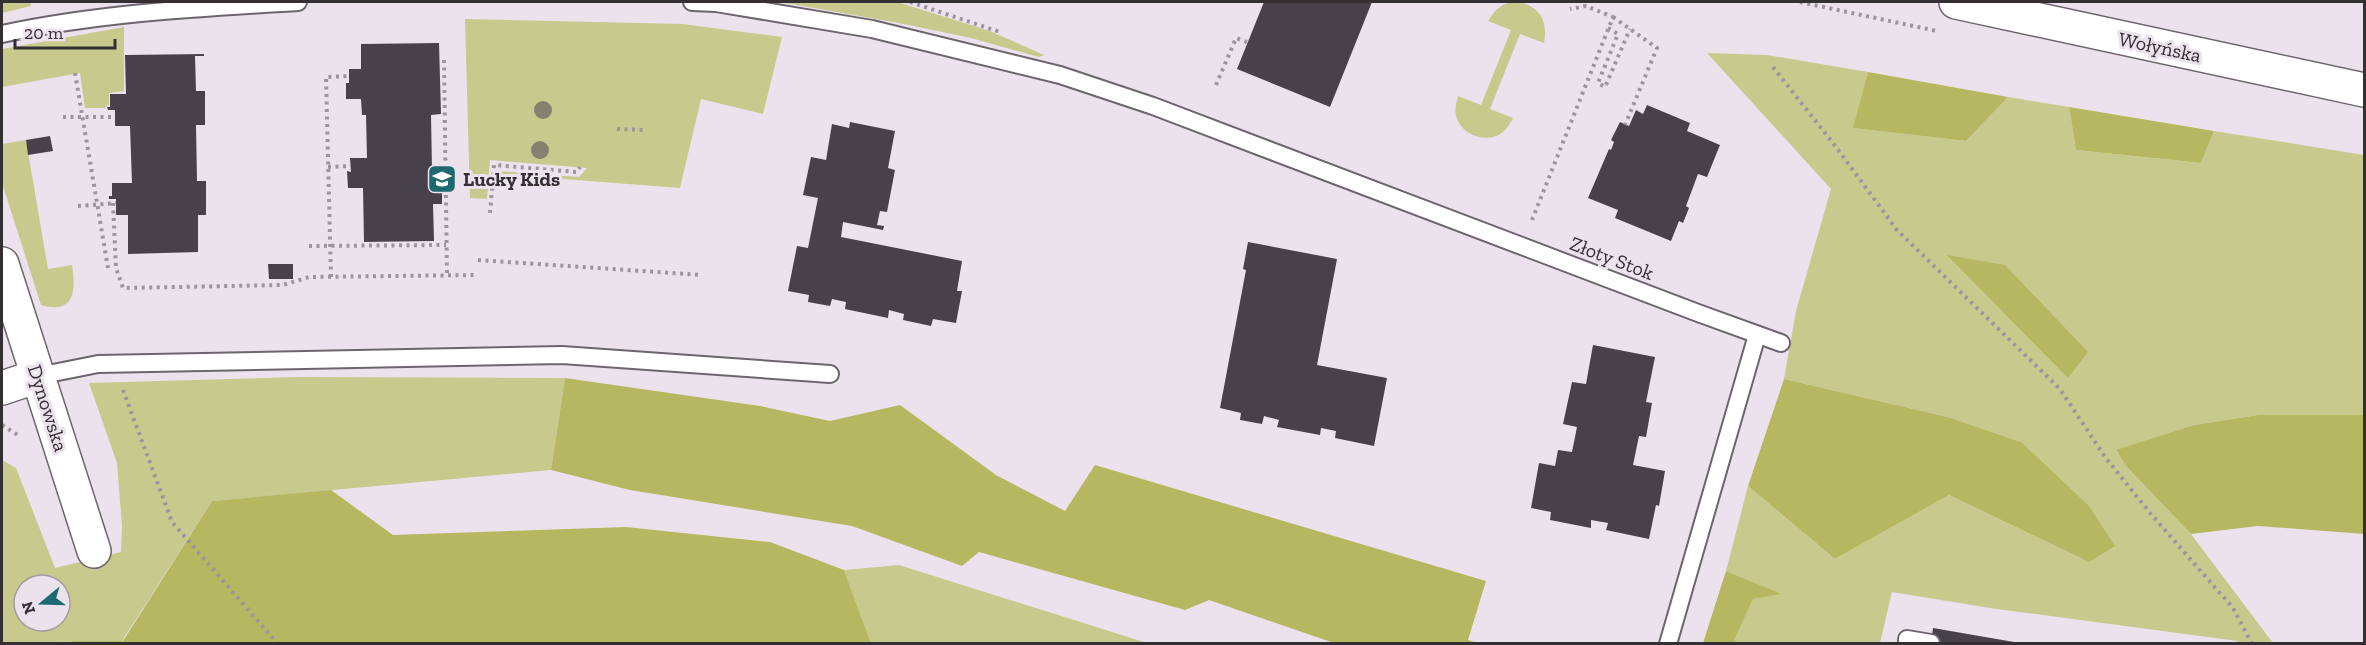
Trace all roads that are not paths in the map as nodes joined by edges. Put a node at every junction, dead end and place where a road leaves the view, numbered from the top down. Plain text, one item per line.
1 (298, 2) edge
2 (692, 2) edge
3 (1956, 2) edge
4 (2, 34) edge
5 (2364, 90) edge
6 (2, 264) edge
7 (1757, 335) junction
8 (1781, 343) dead end
9 (830, 374) dead end
10 (38, 376) junction
11 (2, 388) edge
12 (94, 551) dead end
13 (1931, 642) edge
14 (1668, 644) edge
15 (1906, 644) edge

1 - 4 lane
2 - 7 lane, Złoty Stok
3 - 5 street, Wołyńska
6 - 10 street, Dynowska
7 - 8 lane, Złoty Stok
7 - 14 lane
9 - 10 lane
10 - 11 street
10 - 12 street, Dynowska
13 - 15 lane

